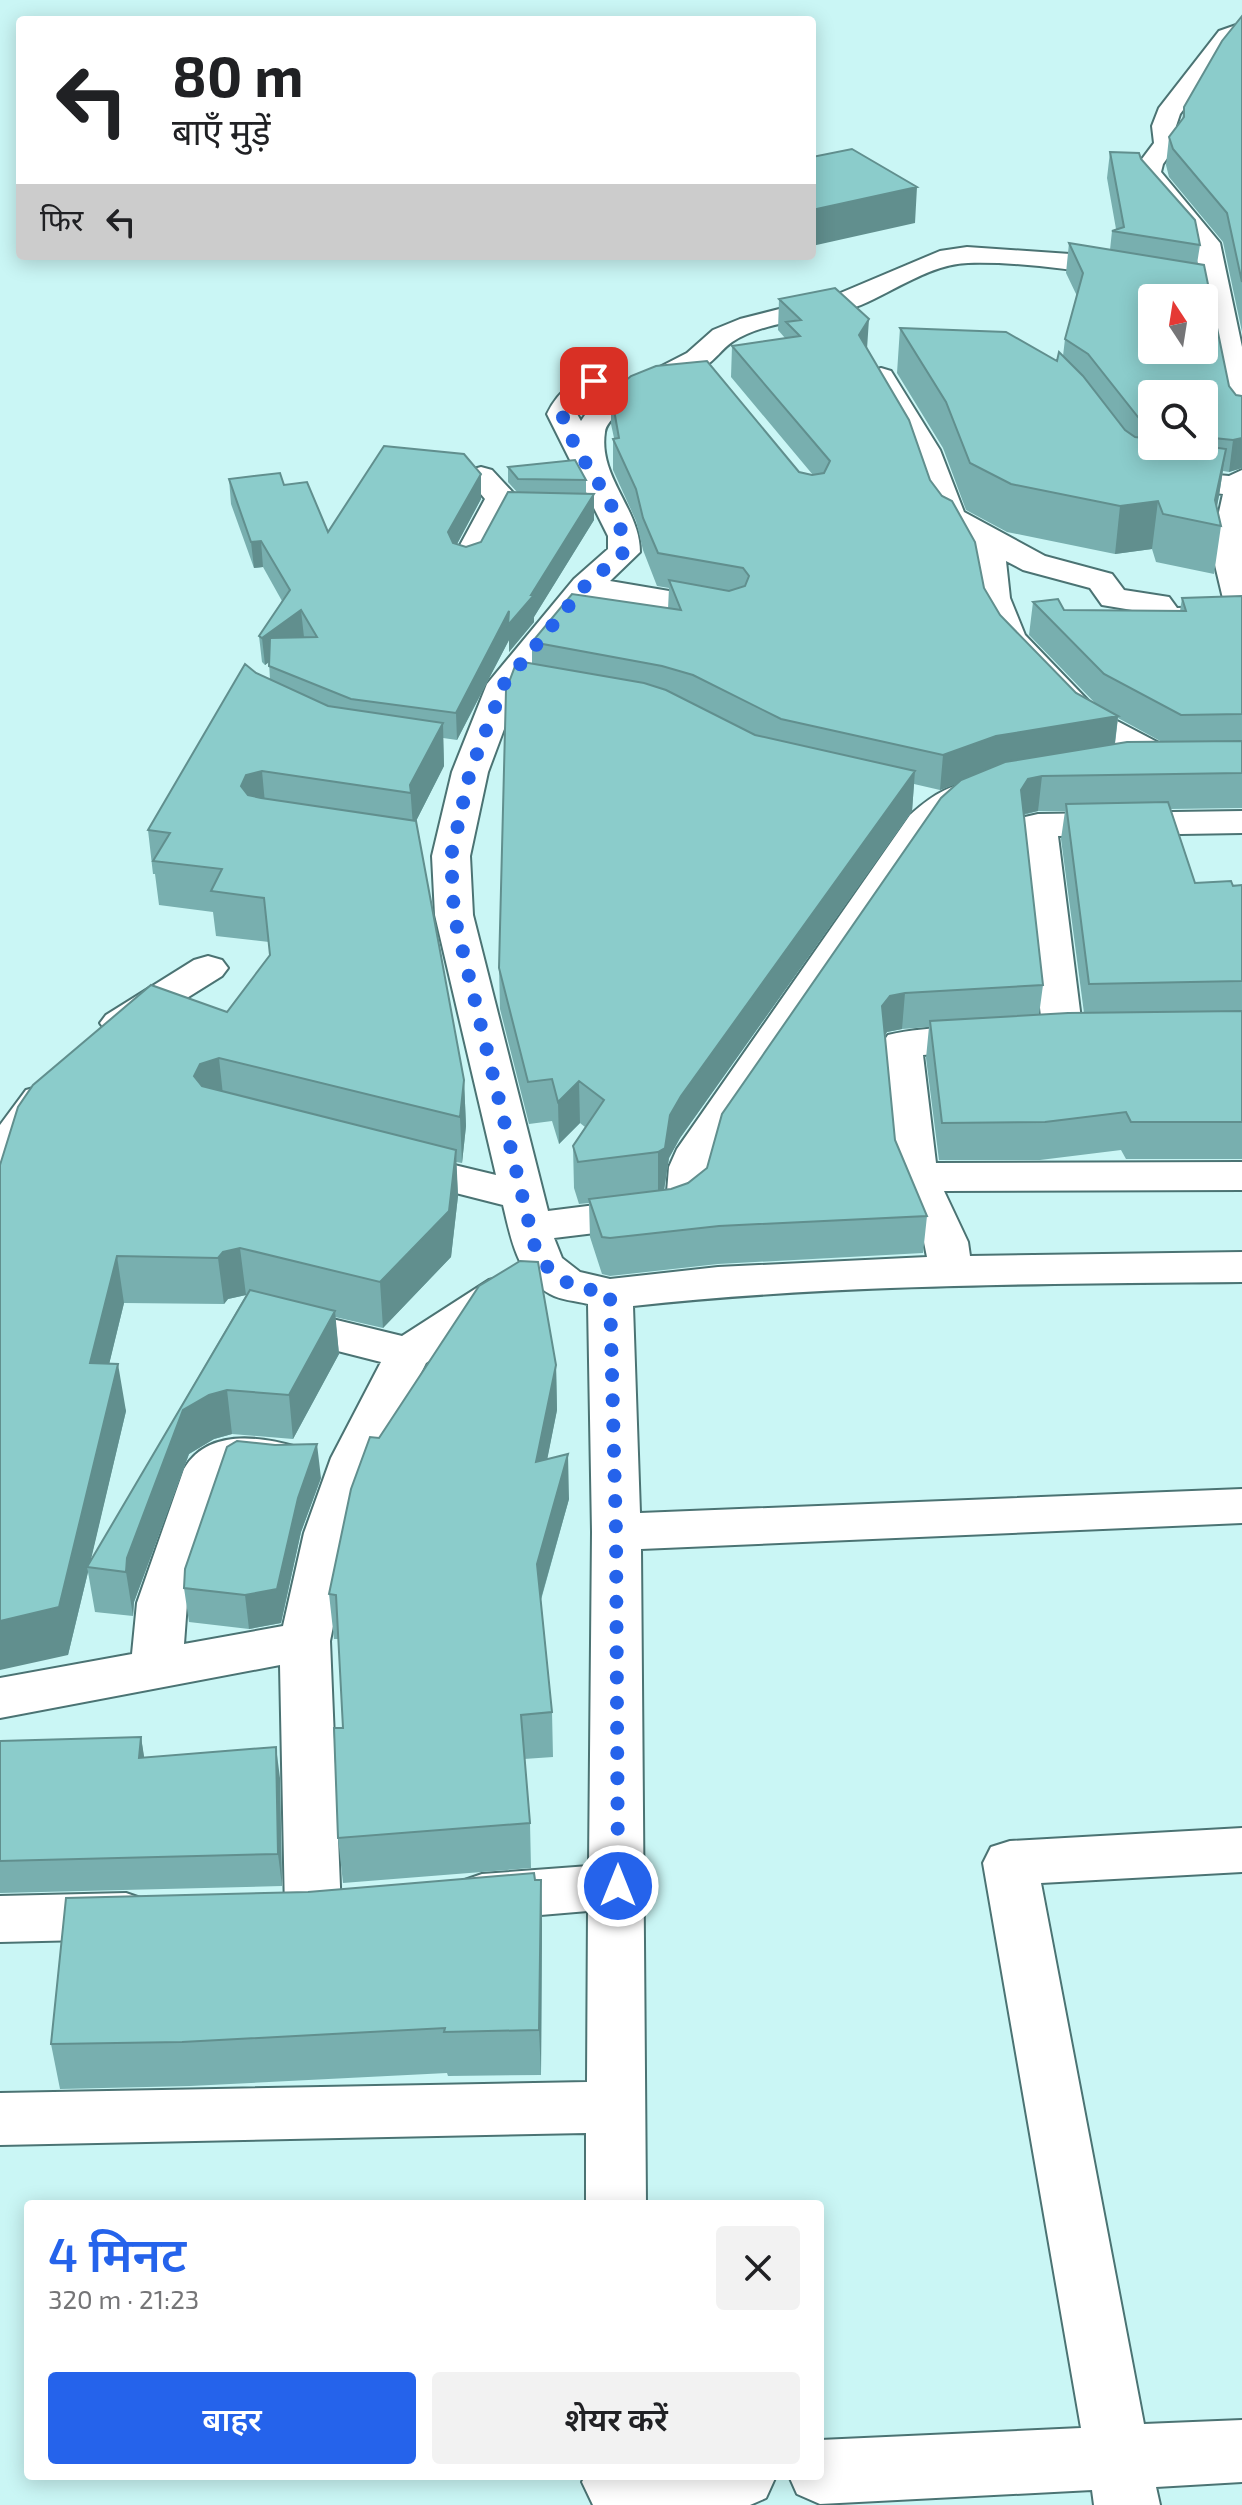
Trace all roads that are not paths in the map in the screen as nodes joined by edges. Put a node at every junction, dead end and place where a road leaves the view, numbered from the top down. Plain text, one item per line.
1 (1242, 30) edge
2 (1204, 284) edge
3 (1216, 284) edge
4 (1218, 296) edge
5 (883, 359) dead end
6 (594, 381) dead end
7 (1242, 417) edge
8 (592, 468) junction
9 (1133, 469) edge
10 (1241, 483) edge
11 (611, 508) junction
12 (987, 537) junction
13 (468, 560) edge
14 (1142, 567) dead end
15 (585, 586) junction
16 (1157, 604) junction
17 (1242, 610) edge
18 (729, 611) edge
19 (1242, 617) edge
20 (504, 684) junction
21 (547, 692) edge
22 (1108, 766) edge
23 (1008, 783) edge
24 (899, 794) edge
25 (943, 804) junction
26 (1242, 822) edge
27 (208, 968) dead end
28 (99, 1044) edge
29 (65, 1076) edge
30 (358, 1154) edge
31 (0, 1155) edge
32 (1242, 1176) edge
33 (916, 1177) junction
34 (532, 1230) junction
35 (1242, 1267) edge
36 (951, 1271) junction
37 (610, 1294) junction
38 (245, 1313) edge
39 (408, 1353) junction
40 (355, 1458) junction
41 (1242, 1506) edge
42 (616, 1532) junction
43 (305, 1641) junction
44 (156, 1668) junction
45 (0, 1698) edge
46 (1242, 1850) edge
47 (618, 1886) junction
48 (435, 1901) edge
49 (313, 1911) edge
50 (172, 1915) edge
51 (0, 1919) edge
52 (617, 2107) junction
53 (0, 2119) edge
54 (616, 2200) edge
55 (1242, 2451) edge
56 (824, 2472) edge
57 (700, 2480) edge
58 (1123, 2481) edge
59 (615, 2488) edge

1 - 3 street
2 - 8 street
4 - 7 street
5 - 12 street
6 - 8 street
8 - 11 street
9 - 10 street
10 - 17 street
11 - 13 street
11 - 15 street
12 - 16 street
12 - 22 street
14 - 16 street
15 - 18 street
15 - 20 street
16 - 19 street
20 - 21 street
20 - 34 street
23 - 25 street
24 - 25 street
25 - 34 street
26 - 33 street
27 - 28 street
29 - 31 street
30 - 34 street
32 - 33 street
33 - 36 street
34 - 37 street
34 - 39 street
35 - 36 street
36 - 37 street
37 - 42 street
38 - 39 street
39 - 40 street
40 - 43 street
40 - 44 street
41 - 42 street
42 - 47 street
43 - 44 street
43 - 49 street
44 - 45 street
46 - 58 street
47 - 48 street
47 - 52 street
50 - 51 street
52 - 53 street
52 - 54 street
55 - 58 street
56 - 58 street
57 - 59 street

